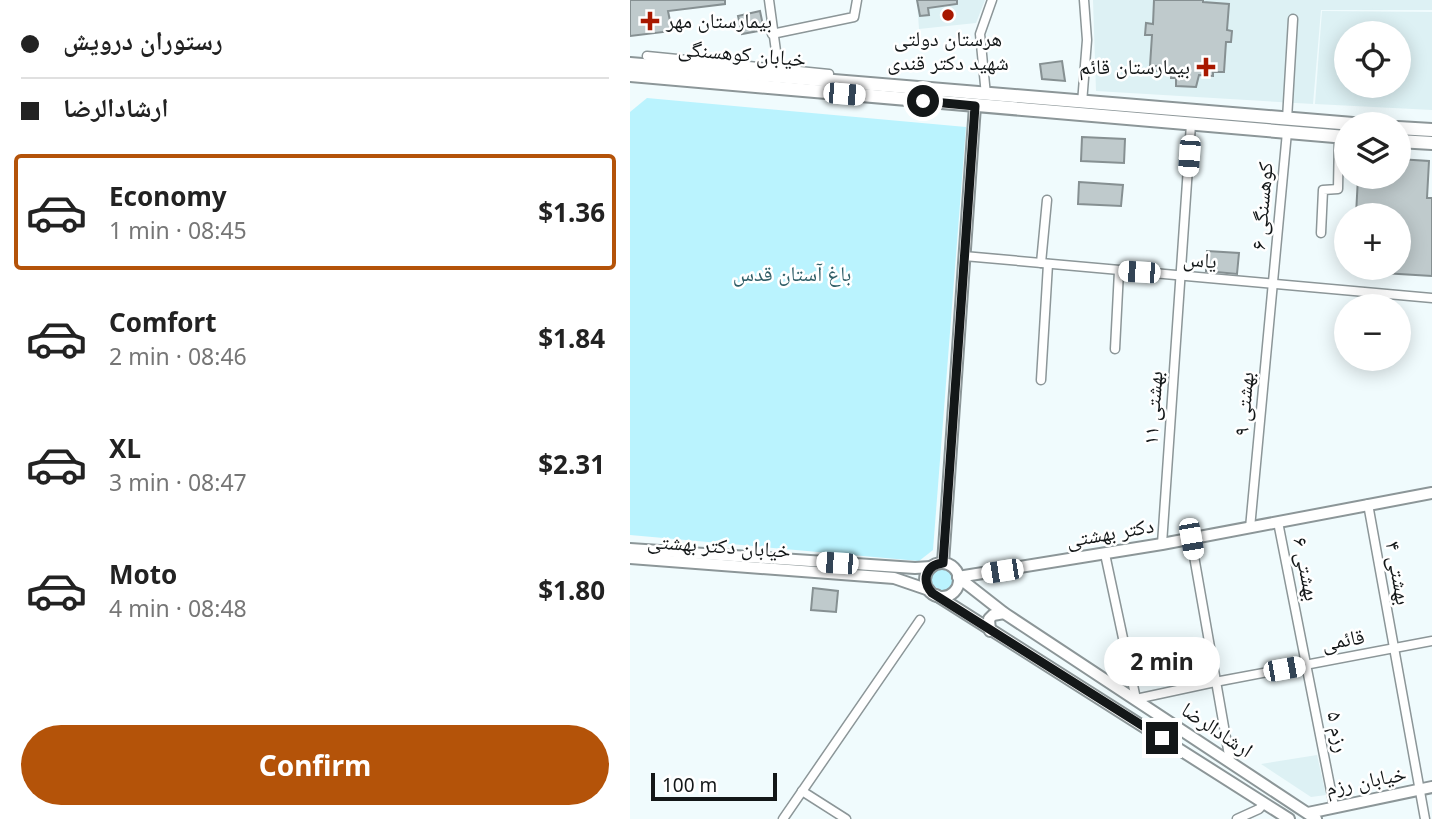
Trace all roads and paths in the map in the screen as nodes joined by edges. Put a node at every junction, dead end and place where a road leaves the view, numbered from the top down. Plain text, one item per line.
1 (769, 0) edge
2 (857, 0) edge
3 (992, 0) edge
4 (1084, 0) edge
5 (1293, 19) dead end
6 (772, 34) junction
7 (647, 56) dead end
8 (630, 63) edge
9 (779, 73) junction
10 (630, 75) edge
11 (985, 92) junction
12 (1082, 103) junction
13 (975, 106) junction
14 (1191, 124) junction
15 (1334, 125) edge
16 (1287, 126) junction
17 (1411, 129) edge
18 (1432, 130) edge
19 (1334, 135) edge
20 (1411, 142) edge
21 (1432, 143) edge
22 (1338, 189) edge
23 (1047, 200) dead end
24 (1321, 233) dead end
25 (964, 256) junction
26 (1045, 264) junction
27 (1119, 271) junction
28 (1180, 275) junction
29 (1273, 284) junction
30 (1432, 298) edge
31 (1115, 349) dead end
32 (1041, 380) dead end
33 (1432, 493) edge
34 (1368, 504) junction
35 (1279, 522) junction
36 (1250, 528) junction
37 (1191, 539) junction
38 (1161, 544) junction
39 (630, 549) edge
40 (1105, 554) junction
41 (630, 558) edge
42 (943, 563) junction
43 (931, 567) junction
44 (958, 577) junction
45 (933, 593) junction
46 (1004, 613) junction
47 (920, 620) dead end
48 (990, 631) junction
49 (1432, 641) edge
50 (1394, 649) junction
51 (1307, 665) junction
52 (1215, 682) junction
53 (1136, 699) junction
54 (1230, 761) junction
55 (1432, 787) edge
56 (1420, 790) junction
57 (802, 791) junction
58 (1264, 803) junction
59 (1334, 806) junction
60 (1312, 816) edge
61 (783, 819) edge
62 (846, 819) edge
63 (1237, 819) edge
64 (1289, 819) edge
65 (1425, 819) edge

1 - 6 street
2 - 6 street
3 - 11 street
4 - 12 street
5 - 16 street, کوهسنگی ۶
6 - 9 street
7 - 9 street
8 - 9 main road, خیابان کوهسنگی
9 - 11 main road, خیابان کوهسنگی
10 - 13 main road, خیابان کوهسنگی
11 - 12 main road, خیابان کوهسنگی
12 - 16 main road, خیابان کوهسنگی
13 - 14 main road, خیابان کوهسنگی
13 - 25 street
14 - 16 main road, خیابان کوهسنگی
14 - 28 street, بهشتی ۱۱
15 - 16 main road, خیابان کوهسنگی
16 - 19 main road, خیابان کوهسنگی
16 - 29 street, کوهسنگی ۶
17 - 18 main road
20 - 21 main road
22 - 24 street
23 - 26 street
25 - 26 street, یاس
25 - 42 street
26 - 27 street, یاس
26 - 32 street
27 - 28 street, یاس
27 - 31 street
28 - 29 street, یاس
28 - 38 street, بهشتی ۱۱
29 - 30 street, یاس
29 - 36 street, بهشتی ۹
33 - 34 street, دکتر بهشتی
34 - 35 street, دکتر بهشتی
34 - 50 street, بهشتی ۴
35 - 36 street, دکتر بهشتی
35 - 51 street, بهشتی ۶
36 - 37 street, دکتر بهشتی
37 - 38 street, دکتر بهشتی
37 - 52 street
38 - 40 street, دکتر بهشتی
39 - 43 street, خیابان دکتر بهشتی
40 - 44 street, دکتر بهشتی
40 - 53 street
41 - 45 street, خیابان دکتر بهشتی
42 - 43 street
42 - 44 street
43 - 45 street
44 - 45 street
44 - 46 street, ارشادالرضا
45 - 48 street, ارشادالرضا
46 - 48 street
46 - 53 street, ارشادالرضا
47 - 57 street
48 - 58 street, ارشادالرضا
49 - 50 street, قائمی
50 - 51 street, قائمی
50 - 56 street, بهشتی ۴
51 - 52 street, قائمی
51 - 59 street, رزم ۵
52 - 53 street, قائمی
52 - 54 street
53 - 54 street, ارشادالرضا
54 - 60 street, ارشادالرضا
55 - 56 street, خیابان رزم
56 - 59 street, خیابان رزم
56 - 65 street, بهشتی ۴
57 - 61 street
57 - 62 street
58 - 63 street
58 - 64 street, ارشادالرضا
59 - 60 street, خیابان رزم

